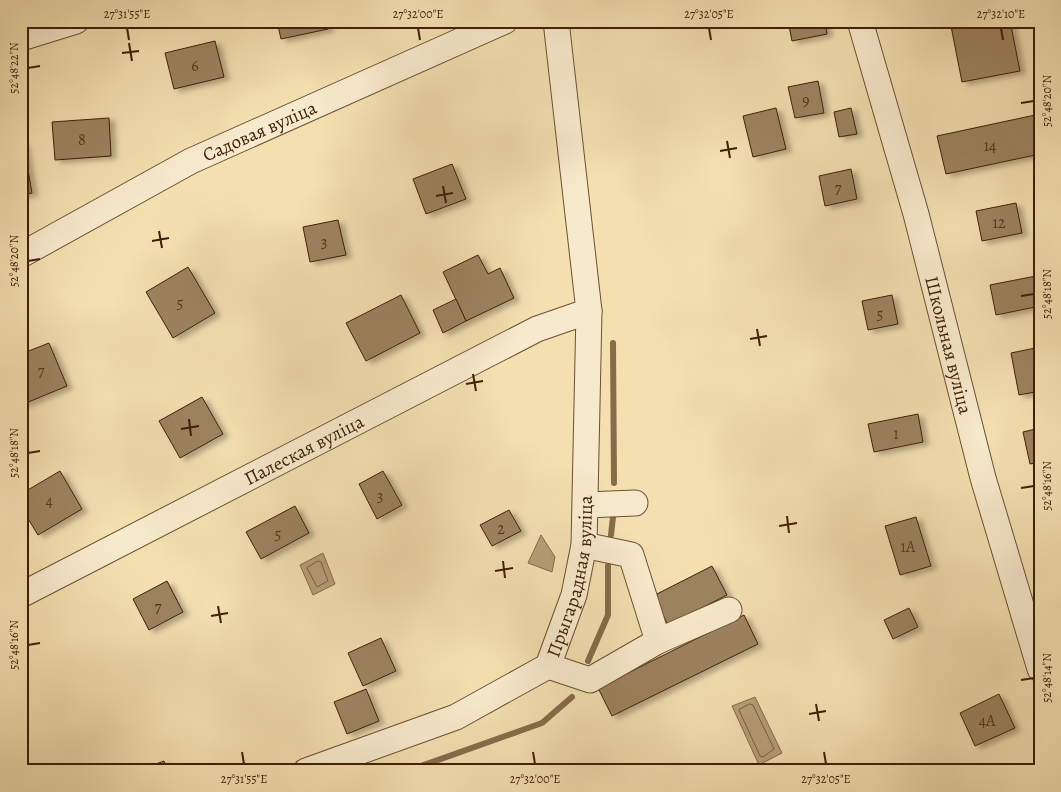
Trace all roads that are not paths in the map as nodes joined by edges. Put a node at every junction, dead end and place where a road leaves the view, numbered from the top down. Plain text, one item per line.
1 (76, 21) edge
2 (505, 21) edge
3 (556, 21) edge
4 (860, 21) edge
5 (21, 38) edge
6 (21, 255) edge
7 (589, 311) junction
8 (635, 503) dead end
9 (586, 504) junction
10 (584, 545) junction
11 (21, 595) edge
12 (729, 610) dead end
13 (658, 641) junction
14 (548, 666) junction
15 (1040, 669) edge
16 (306, 771) edge

1 - 5 street
2 - 6 street, Садовая вуліца
3 - 7 street, Прыгарадная вуліца
4 - 15 street, Школьная вуліца
7 - 9 street, Прыгарадная вуліца
7 - 11 street, Палеская вуліца
8 - 9 street
9 - 10 street, Прыгарадная вуліца
10 - 13 street
10 - 14 street, Прыгарадная вуліца
12 - 13 street
13 - 14 street
14 - 16 street, Прыгарадная вуліца

